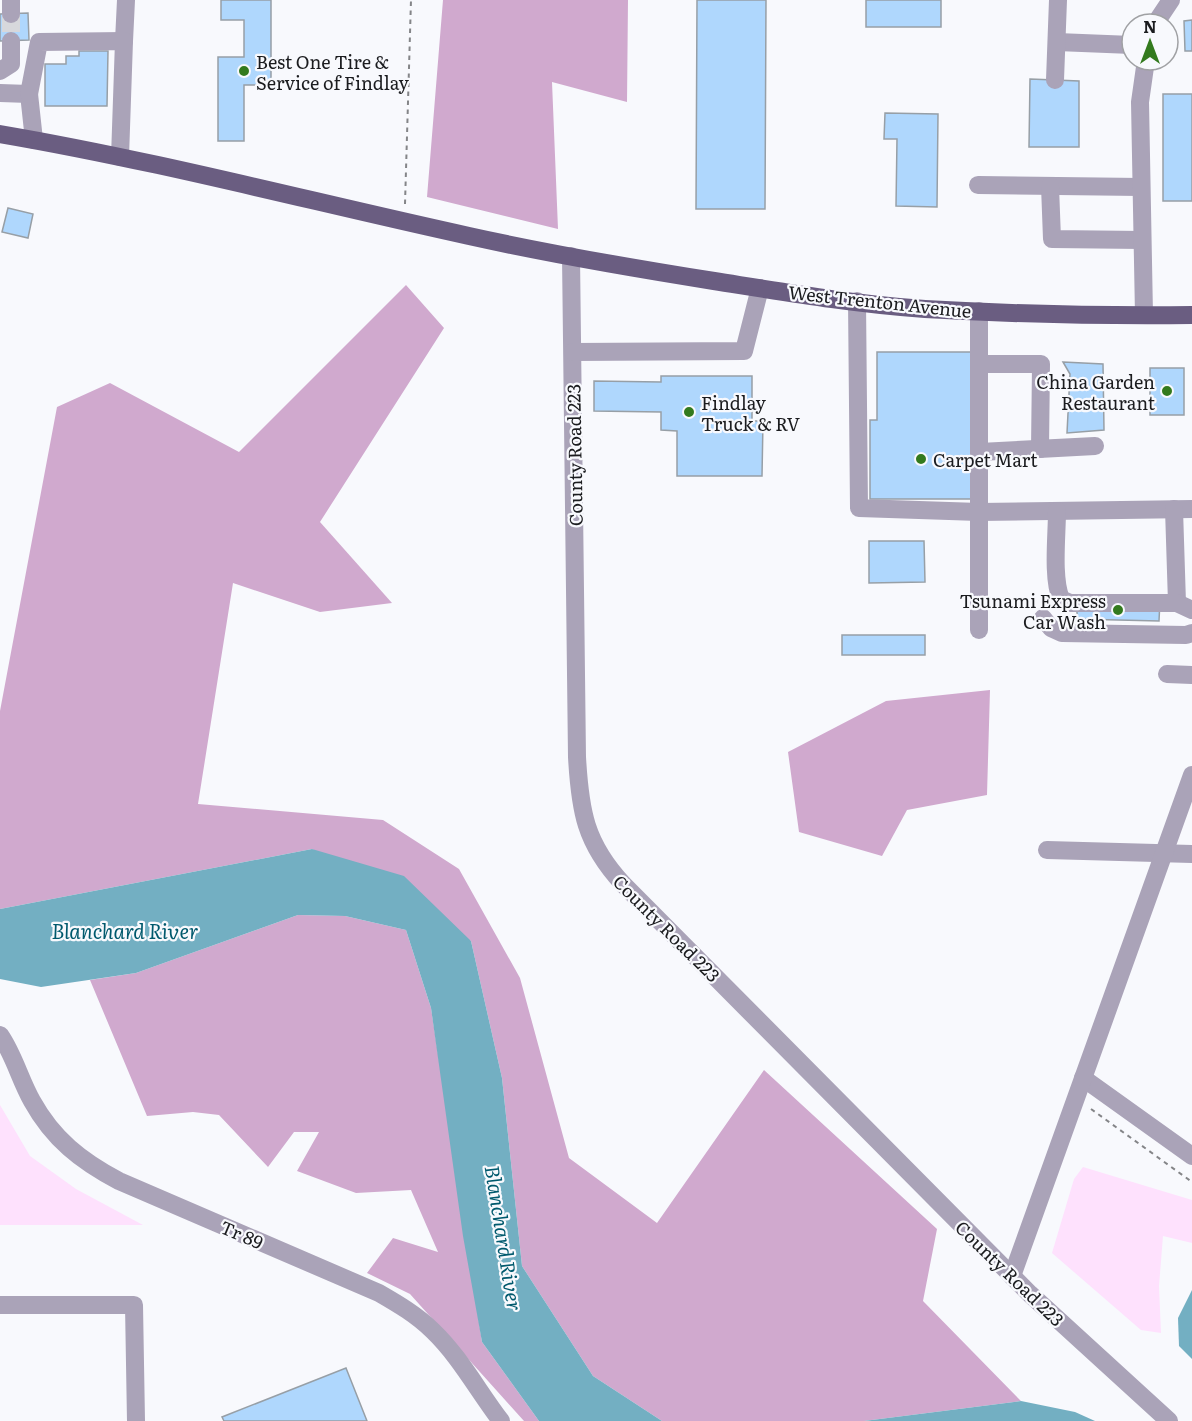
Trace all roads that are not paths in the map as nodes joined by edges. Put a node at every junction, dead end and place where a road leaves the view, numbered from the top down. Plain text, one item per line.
1 (126, 0) edge
2 (1058, 0) edge
3 (124, 40) junction
4 (11, 41) tunnel mouth
5 (1057, 42) junction
6 (1120, 45) edge
7 (0, 71) edge
8 (1144, 72) edge
9 (1055, 80) dead end
10 (0, 93) edge
11 (29, 93) junction
12 (0, 134) edge
13 (34, 140) junction
14 (120, 157) junction
15 (978, 185) dead end
16 (1050, 186) junction
17 (1141, 187) junction
18 (1142, 240) junction
19 (571, 256) junction
20 (759, 288) junction
21 (857, 301) junction
22 (980, 311) junction
23 (1144, 315) junction
24 (1192, 315) edge
25 (573, 352) junction
26 (980, 363) junction
27 (1095, 447) dead end
28 (1040, 449) junction
29 (980, 452) junction
30 (1183, 509) edge
31 (1057, 511) junction
32 (980, 512) junction
33 (1184, 607) edge
34 (1043, 618) dead end
35 (979, 630) dead end
36 (1192, 633) edge
37 (1167, 674) dead end
38 (1192, 675) edge
39 (1192, 775) edge
40 (1047, 850) dead end
41 (1164, 854) junction
42 (1192, 854) edge
43 (0, 1035) edge
44 (1083, 1078) junction
45 (1192, 1156) edge
46 (1012, 1276) junction
47 (0, 1305) edge
48 (136, 1421) edge
49 (501, 1421) edge
50 (1169, 1421) edge

1 - 3 street
2 - 5 street
3 - 11 street
3 - 14 street
4 - 7 street
5 - 6 street
5 - 9 street
8 - 17 street
10 - 11 street
11 - 13 street
12 - 13 main road, West Trenton Avenue
13 - 14 main road, West Trenton Avenue
14 - 19 main road, West Trenton Avenue
15 - 16 street
16 - 17 street
16 - 18 street
17 - 18 street
18 - 23 street
19 - 20 main road, West Trenton Avenue
19 - 25 street, County Road 223
20 - 21 main road, West Trenton Avenue
20 - 25 street
21 - 22 main road, West Trenton Avenue
21 - 32 street
22 - 23 main road, West Trenton Avenue
22 - 26 street
23 - 24 main road, West Trenton Avenue
25 - 46 street, County Road 223
26 - 28 street
26 - 29 street
27 - 28 street
28 - 29 street
29 - 32 street
30 - 31 street
30 - 33 street
31 - 32 street
31 - 33 street
32 - 35 street
34 - 36 street
37 - 38 street
39 - 41 street
40 - 41 street
41 - 42 street
41 - 44 street
43 - 49 street, Tr 89
44 - 45 street
44 - 46 street
46 - 50 street, County Road 223
47 - 48 street

